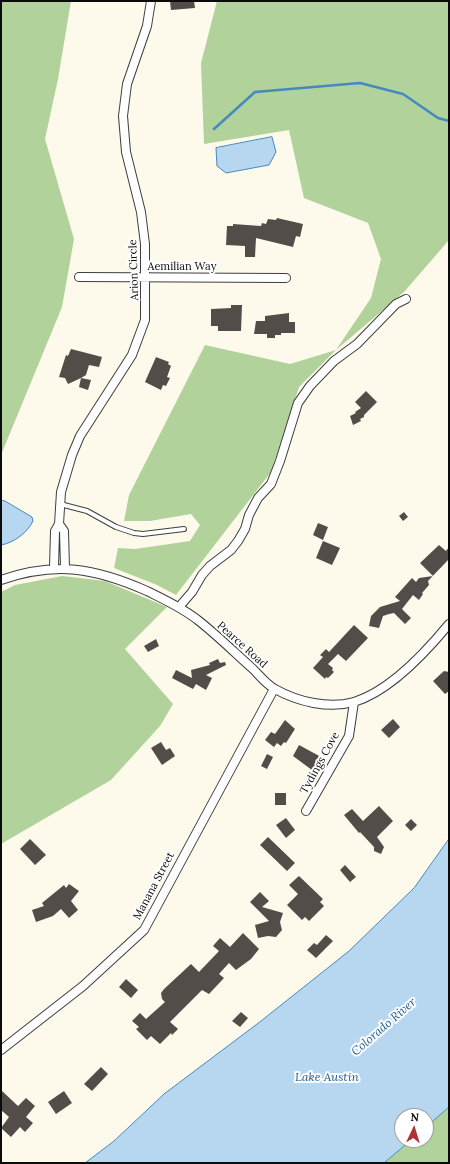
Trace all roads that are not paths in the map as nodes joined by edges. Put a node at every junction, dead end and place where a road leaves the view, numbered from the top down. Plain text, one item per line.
1 (151, 1) edge
2 (79, 277) dead end
3 (146, 278) junction
4 (286, 278) dead end
5 (406, 299) dead end
6 (60, 504) junction
7 (59, 524) junction
8 (184, 529) dead end
9 (55, 540) junction
10 (64, 540) junction
11 (54, 568) junction
12 (65, 568) junction
13 (1, 580) edge
14 (179, 607) junction
15 (449, 624) edge
16 (274, 689) junction
17 (354, 702) junction
18 (306, 811) dead end
19 (1, 1050) edge

1 - 3 street, Arion Circle
2 - 3 street, Aemilian Way
3 - 4 street, Aemilian Way
3 - 6 street, Arion Circle
5 - 14 street
6 - 7 street, Arion Circle
6 - 8 lane
7 - 9 street, Arion Circle
7 - 10 street, Arion Circle
9 - 10 lane
9 - 11 street, Arion Circle
10 - 12 street, Arion Circle
11 - 12 street, Pearce Road
11 - 13 street, Pearce Road
12 - 14 street, Pearce Road
14 - 16 street, Pearce Road
15 - 17 street, Pearce Road
16 - 17 street, Pearce Road
16 - 19 street, Manana Street
17 - 18 street, Tydings Cove

